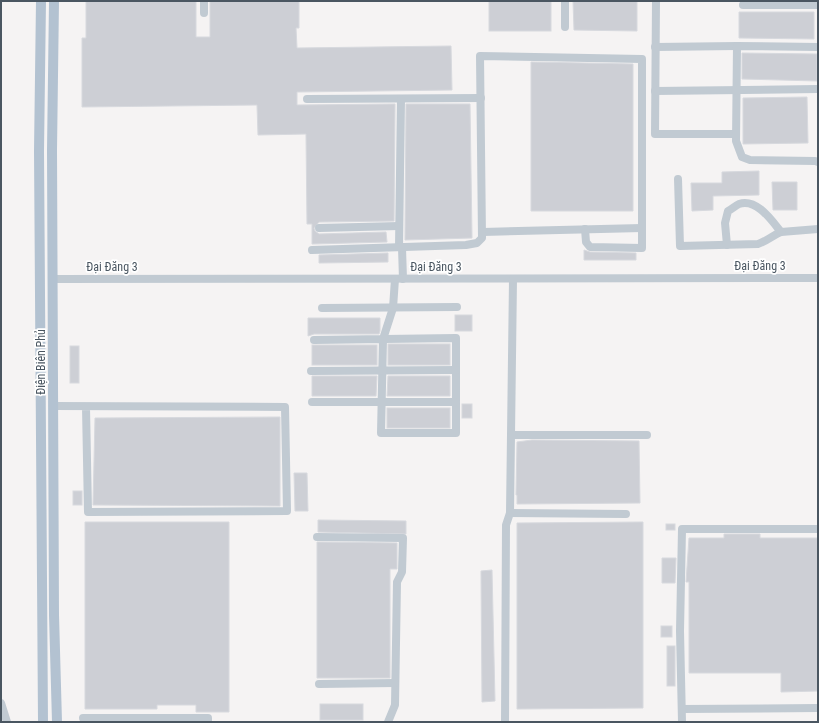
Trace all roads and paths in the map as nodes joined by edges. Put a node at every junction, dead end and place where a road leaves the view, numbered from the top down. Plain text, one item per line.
1 (41, 1) edge
2 (54, 1) edge
3 (204, 1) edge
4 (565, 1) edge
5 (656, 1) edge
6 (743, 5) dead end
7 (818, 5) edge
8 (204, 13) dead end
9 (565, 27) dead end
10 (737, 46) junction
11 (818, 46) edge
12 (656, 47) junction
13 (818, 89) edge
14 (737, 90) junction
15 (655, 91) junction
16 (481, 98) junction
17 (307, 99) dead end
18 (401, 99) junction
19 (736, 134) junction
20 (818, 162) edge
21 (678, 179) dead end
22 (399, 226) junction
23 (319, 228) dead end
24 (642, 228) junction
25 (585, 229) junction
26 (818, 229) edge
27 (483, 232) junction
28 (781, 232) junction
29 (727, 245) junction
30 (400, 247) junction
31 (312, 250) dead end
32 (818, 278) edge
33 (53, 279) junction
34 (399, 279) junction
35 (513, 279) junction
36 (457, 307) dead end
37 (322, 308) dead end
38 (393, 308) junction
39 (383, 339) junction
40 (314, 340) dead end
41 (382, 370) junction
42 (456, 370) junction
43 (311, 371) dead end
44 (312, 402) dead end
45 (381, 402) junction
46 (456, 402) junction
47 (54, 406) junction
48 (86, 406) junction
49 (511, 434) junction
50 (647, 434) dead end
51 (510, 513) junction
52 (626, 514) dead end
53 (818, 529) edge
54 (317, 537) dead end
55 (41, 613) junction
56 (54, 615) junction
57 (395, 683) junction
58 (319, 684) dead end
59 (1, 703) edge
60 (682, 708) junction
61 (818, 708) edge
62 (83, 718) dead end
63 (8, 722) edge
64 (43, 722) edge
65 (57, 722) edge
66 (208, 722) edge
67 (388, 722) edge
68 (505, 722) edge
69 (682, 722) edge

1 - 55 main road, Điện Biên Phủ
2 - 33 main road, Điện Biên Phủ
3 - 8 street
4 - 9 street
5 - 12 street
6 - 7 street
10 - 11 street
10 - 12 street
10 - 14 street
12 - 15 street
13 - 14 street
14 - 15 street
14 - 19 street
15 - 19 street
16 - 18 street
16 - 24 street
16 - 27 street
17 - 18 street
18 - 22 street
19 - 20 street
21 - 29 street
22 - 23 street
22 - 30 street
24 - 25 street
24 - 25 street
25 - 27 street
26 - 28 street
27 - 30 street
28 - 29 street
28 - 29 street
30 - 31 street
30 - 34 street
32 - 35 street, Đại Đăng 3
33 - 34 street, Đại Đăng 3
33 - 47 main road, Điện Biên Phủ
34 - 35 street, Đại Đăng 3
34 - 38 street
35 - 49 street
36 - 38 street
37 - 38 street
38 - 39 street
39 - 40 street
39 - 41 street
39 - 42 street
41 - 42 street
41 - 43 street
41 - 45 street
42 - 46 street
44 - 45 street
45 - 46 street
45 - 46 street
47 - 48 street
47 - 56 main road, Điện Biên Phủ
48 - 48 street
49 - 50 street
49 - 51 street
51 - 52 street
51 - 68 street
53 - 60 street
54 - 57 street
55 - 56 street
55 - 64 main road, Điện Biên Phủ
56 - 65 main road, Điện Biên Phủ
57 - 58 street
57 - 67 street
59 - 63 street
60 - 61 street
60 - 69 street
62 - 66 street

